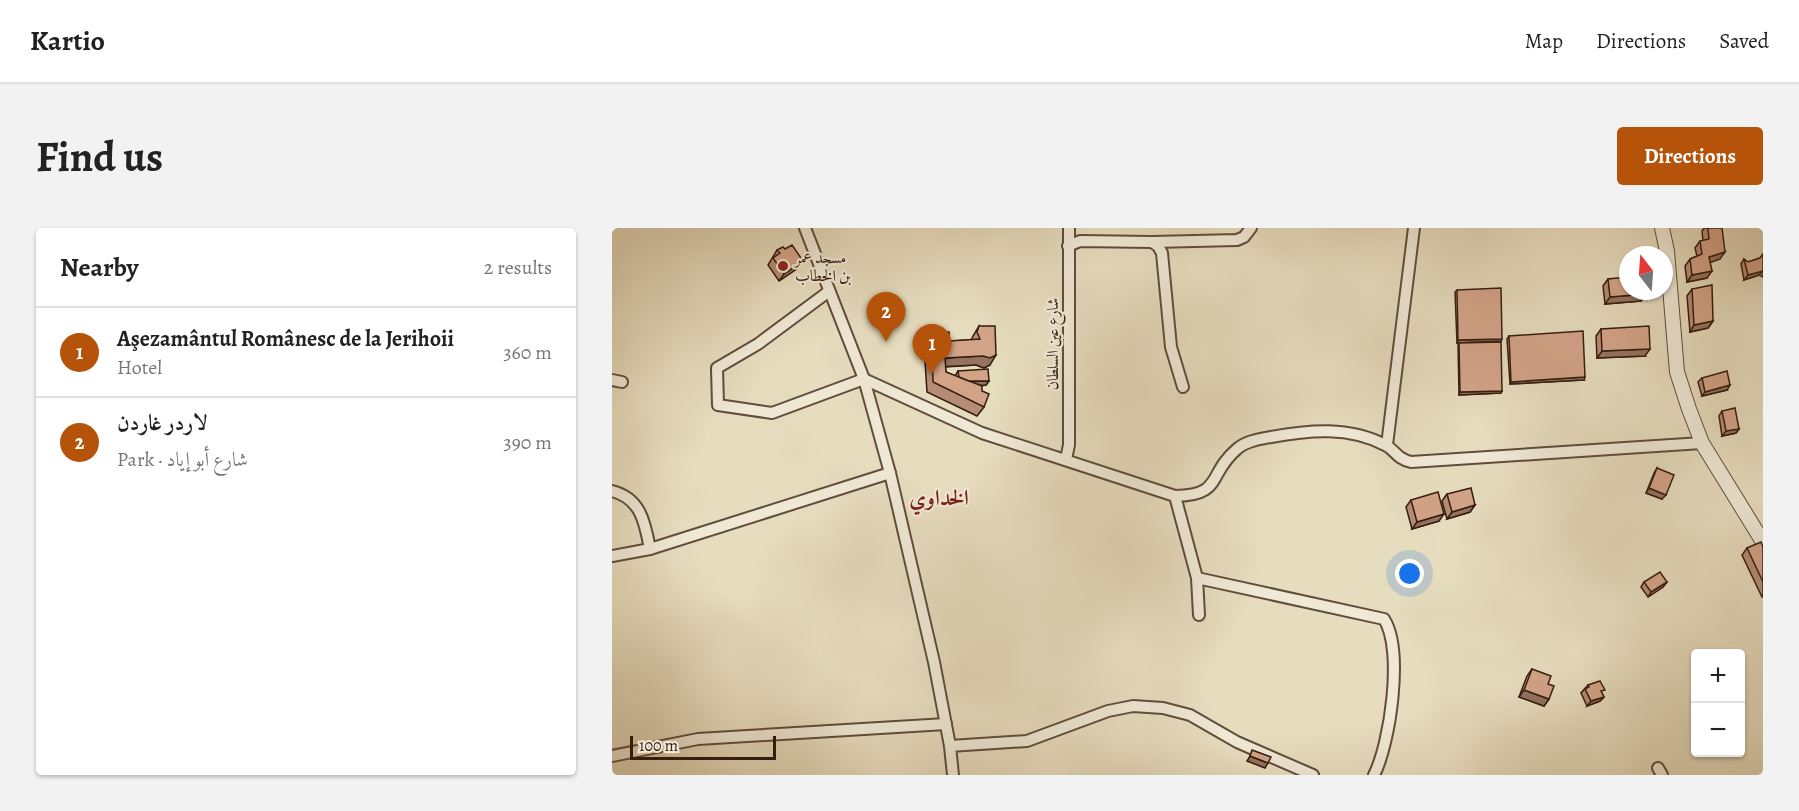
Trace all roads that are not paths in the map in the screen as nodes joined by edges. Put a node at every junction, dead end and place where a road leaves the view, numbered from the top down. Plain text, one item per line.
1 (805, 228) edge
2 (1069, 228) edge
3 (1251, 228) edge
4 (1414, 228) edge
5 (1662, 228) edge
6 (1671, 228) edge
7 (1152, 242) junction
8 (1174, 242) junction
9 (1068, 246) junction
10 (1666, 246) edge
11 (1668, 246) edge
12 (1162, 253) junction
13 (828, 292) junction
14 (1671, 300) edge
15 (864, 380) junction
16 (1183, 387) dead end
17 (1702, 443) junction
18 (1387, 445) junction
19 (1066, 459) junction
20 (890, 473) junction
21 (612, 491) edge
22 (1176, 496) junction
23 (1763, 542) edge
24 (651, 549) junction
25 (612, 556) edge
26 (1197, 578) junction
27 (1199, 615) dead end
28 (946, 724) junction
29 (950, 746) junction
30 (612, 756) edge
31 (953, 775) edge
32 (1313, 775) edge
33 (1374, 775) edge

1 - 13 street
2 - 9 street, شارع عين السلطان
3 - 8 street
4 - 18 street
5 - 10 street
6 - 11 street
7 - 8 street
7 - 9 street
7 - 12 street
8 - 12 street
9 - 19 street, شارع عين السلطان
12 - 16 street
13 - 15 street
13 - 15 street
14 - 17 street
15 - 19 street
15 - 20 street
17 - 18 street
17 - 23 street
18 - 22 street
19 - 22 street
20 - 24 street
20 - 28 street
21 - 24 street
22 - 26 street
24 - 25 street
26 - 27 street
26 - 33 street
28 - 29 street
28 - 30 street
29 - 31 street
29 - 32 street

